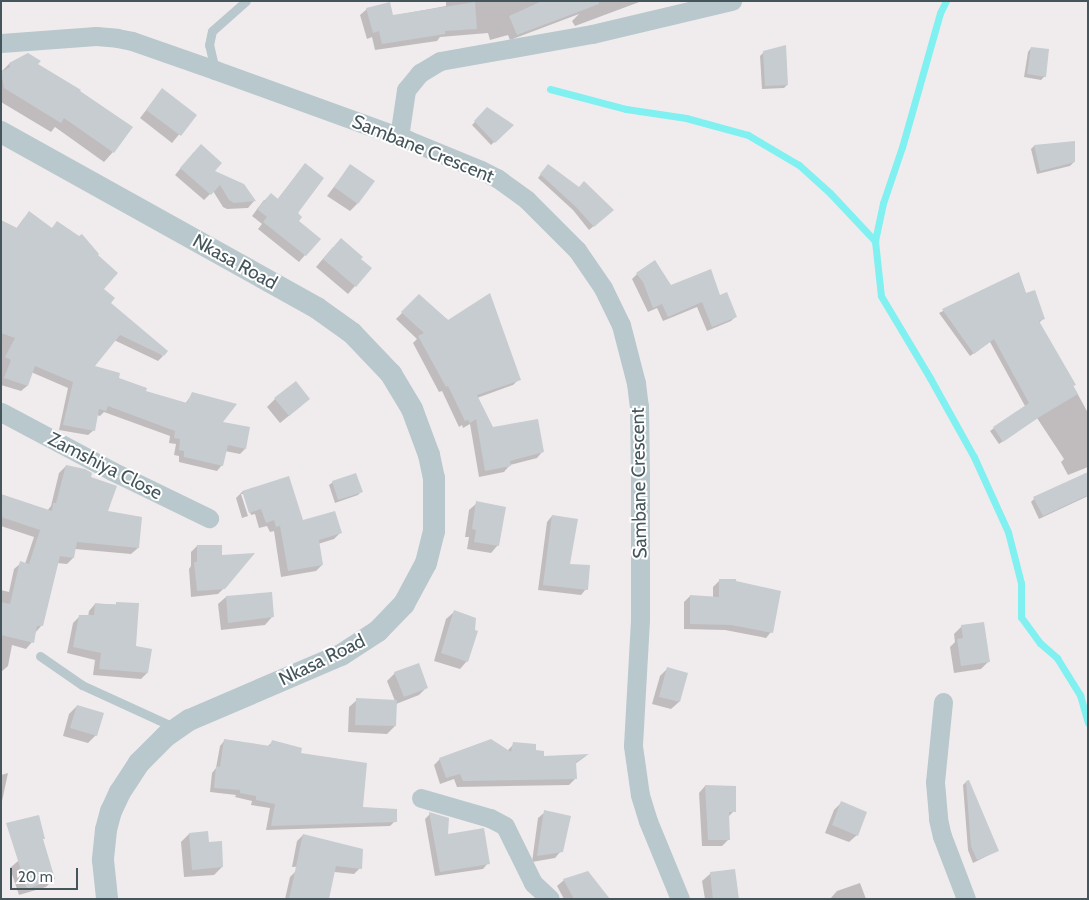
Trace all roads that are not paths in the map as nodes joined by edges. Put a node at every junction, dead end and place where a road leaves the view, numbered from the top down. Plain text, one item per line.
1 (246, 1) edge
2 (732, 1) edge
3 (1, 43) edge
4 (215, 70) junction
5 (1, 132) edge
6 (399, 137) junction
7 (1, 412) edge
8 (209, 518) dead end
9 (40, 656) dead end
10 (943, 702) dead end
11 (176, 728) junction
12 (421, 798) dead end
13 (670, 874) junction
14 (107, 899) edge
15 (550, 899) edge
16 (664, 899) edge
17 (680, 899) edge
18 (966, 899) edge

1 - 4 lane
2 - 6 street
3 - 4 street, Sambane Crescent
4 - 6 street, Sambane Crescent
5 - 11 street, Nkasa Road
6 - 13 street, Sambane Crescent
7 - 8 street, Zamshiya Close
9 - 11 lane
10 - 18 street
11 - 14 street, Nkasa Road
12 - 15 street
13 - 16 street
13 - 17 street, Sambane Crescent

